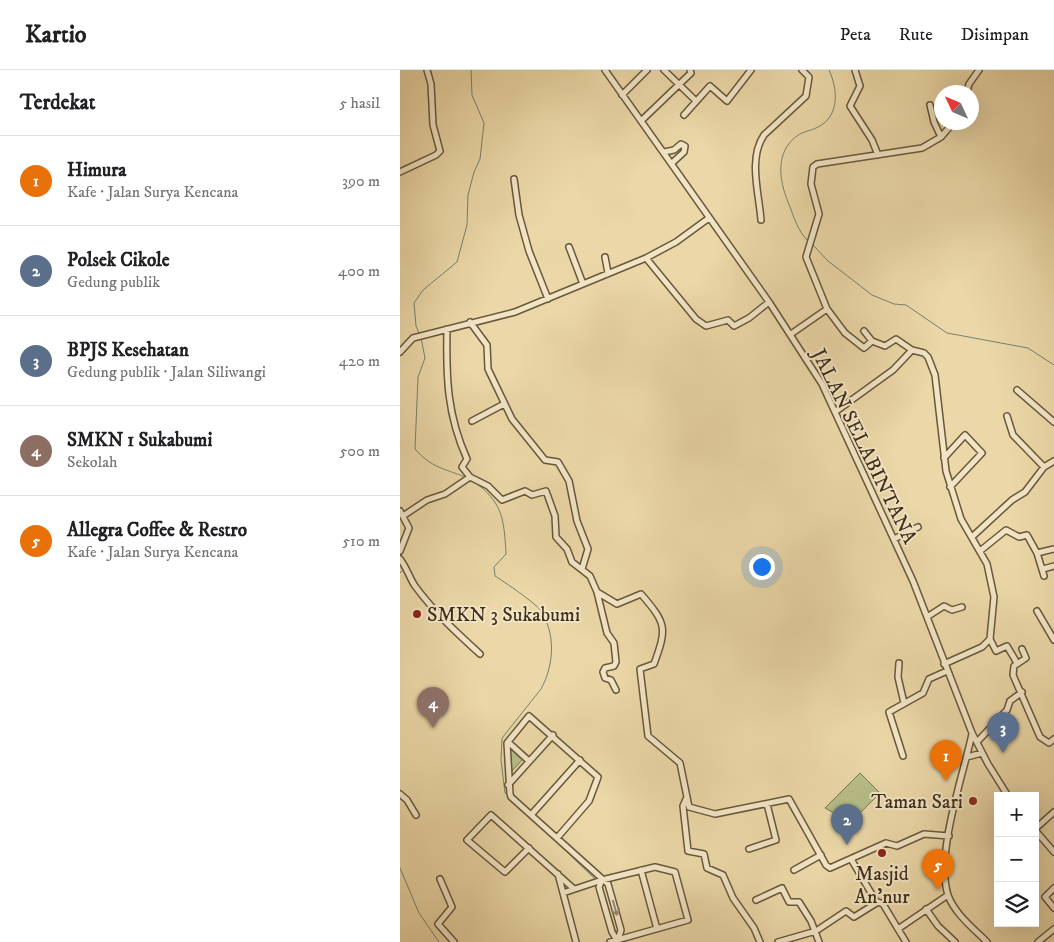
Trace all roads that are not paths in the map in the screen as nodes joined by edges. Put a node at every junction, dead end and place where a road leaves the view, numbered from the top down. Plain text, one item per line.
1 (427, 70) edge
2 (605, 70) edge
3 (646, 70) edge
4 (664, 70) edge
5 (690, 70) edge
6 (751, 70) edge
7 (802, 70) edge
8 (855, 70) edge
9 (978, 70) edge
10 (680, 85) junction
11 (969, 85) edge
12 (622, 95) junction
13 (696, 102) junction
14 (930, 105) dead end
15 (684, 115) dead end
16 (641, 121) junction
17 (947, 130) edge
18 (941, 137) junction
19 (664, 152) junction
20 (878, 155) junction
21 (672, 163) junction
22 (400, 172) edge
23 (514, 179) dead end
24 (709, 218) junction
25 (761, 220) dead end
26 (569, 247) dead end
27 (605, 257) dead end
28 (646, 258) junction
29 (608, 273) junction
30 (583, 284) junction
31 (548, 299) junction
32 (769, 302) junction
33 (827, 309) junction
34 (470, 322) junction
35 (447, 329) junction
36 (864, 331) dead end
37 (791, 334) junction
38 (872, 341) junction
39 (912, 350) junction
40 (400, 352) edge
41 (1017, 390) dead end
42 (504, 404) junction
43 (835, 412) junction
44 (1007, 416) dead end
45 (472, 421) dead end
46 (1054, 422) edge
47 (944, 458) junction
48 (1054, 461) edge
49 (1044, 467) junction
50 (470, 477) junction
51 (950, 487) junction
52 (402, 514) edge
53 (918, 527) dead end
54 (973, 536) junction
55 (894, 539) junction
56 (1054, 549) edge
57 (400, 551) edge
58 (980, 551) junction
59 (1037, 553) junction
60 (400, 560) edge
61 (1054, 566) edge
62 (582, 569) junction
63 (1043, 569) junction
64 (1044, 576) dead end
65 (597, 592) junction
66 (962, 607) dead end
67 (1037, 611) dead end
68 (927, 617) junction
69 (990, 639) junction
70 (1054, 640) edge
71 (1022, 649) dead end
72 (480, 654) dead end
73 (899, 663) dead end
74 (1017, 663) junction
75 (944, 664) junction
76 (947, 671) junction
77 (616, 690) dead end
78 (1022, 692) junction
79 (904, 703) junction
80 (972, 733) junction
81 (552, 735) junction
82 (1054, 739) edge
83 (508, 742) junction
84 (977, 742) junction
85 (982, 753) junction
86 (903, 756) dead end
87 (967, 757) junction
88 (580, 760) junction
89 (529, 761) junction
90 (508, 785) junction
91 (1006, 792) edge
92 (400, 794) edge
93 (686, 799) junction
94 (767, 804) junction
95 (1054, 812) edge
96 (416, 815) dead end
97 (531, 815) junction
98 (1039, 825) edge
99 (1039, 834) edge
100 (948, 836) junction
101 (557, 838) junction
102 (529, 848) junction
103 (750, 849) dead end
104 (1054, 852) edge
105 (821, 855) junction
106 (851, 859) junction
107 (640, 870) junction
108 (794, 870) dead end
109 (558, 874) junction
110 (440, 880) dead end
111 (602, 880) junction
112 (1054, 888) edge
113 (574, 889) junction
114 (563, 893) junction
115 (948, 895) junction
116 (756, 900) dead end
117 (877, 903) junction
118 (1054, 908) edge
119 (926, 909) junction
120 (657, 929) junction
121 (898, 929) junction
122 (1054, 929) edge
123 (816, 931) junction
124 (618, 941) edge
125 (454, 942) edge
126 (576, 942) edge
127 (610, 942) edge
128 (760, 942) edge
129 (778, 942) edge
130 (820, 942) edge
131 (906, 942) edge
132 (955, 942) edge
133 (987, 942) edge
134 (1038, 942) edge

1 - 22 street
2 - 12 street, JALAN SELABINTANA
3 - 12 street
4 - 10 street
5 - 10 street
6 - 13 street
7 - 25 street
8 - 20 street
9 - 11 street
10 - 13 street
10 - 16 street
12 - 16 street, JALAN SELABINTANA
13 - 15 street
14 - 18 street
16 - 19 street, JALAN SELABINTANA
17 - 18 street
18 - 20 street
19 - 21 street, JALAN SELABINTANA
19 - 21 street
20 - 33 street
21 - 24 street, JALAN SELABINTANA
23 - 31 street
24 - 28 street
24 - 32 street, JALAN SELABINTANA
26 - 30 street
27 - 29 street
28 - 29 street
28 - 32 street
29 - 30 street
30 - 31 street
31 - 34 street
32 - 37 street, JALAN SELABINTANA
33 - 37 street
33 - 38 street
34 - 35 street
34 - 42 street
35 - 40 street
35 - 50 street
36 - 38 street
37 - 43 street, JALAN SELABINTANA
38 - 39 street
39 - 43 street
39 - 47 street
41 - 46 street
42 - 45 street
42 - 62 street
43 - 55 street, JALAN SELABINTANA
44 - 49 street
47 - 51 street
47 - 51 street
48 - 49 street
49 - 54 street
50 - 52 street
50 - 62 street
51 - 54 street
52 - 57 street
53 - 55 street
54 - 58 street
55 - 68 street, JALAN SELABINTANA
56 - 59 street
58 - 59 street
58 - 69 street
59 - 63 street
60 - 72 street
61 - 63 street
62 - 65 street
63 - 64 street
65 - 77 street
65 - 93 street
66 - 68 street
67 - 70 street
68 - 75 street, JALAN SELABINTANA
69 - 74 street
69 - 75 street
71 - 74 street
73 - 79 street
74 - 78 street
75 - 76 street, JALAN SELABINTANA
76 - 79 street
76 - 80 street, JALAN SELABINTANA
78 - 82 street
78 - 84 street
79 - 86 street
80 - 84 street, JALAN SELABINTANA
80 - 87 street
81 - 83 street
81 - 88 street
81 - 89 street
83 - 89 street
83 - 90 street
84 - 85 street, JALAN SELABINTANA
85 - 87 street
85 - 91 street, JALAN SELABINTANA
87 - 100 street
88 - 97 street
88 - 101 street
89 - 90 street
90 - 97 street
92 - 96 street
93 - 94 street
93 - 128 street
94 - 103 street
94 - 105 street
95 - 98 street
97 - 101 street
99 - 104 street
100 - 106 street
100 - 115 street
101 - 111 street
102 - 102 street
102 - 109 street
105 - 106 street
105 - 108 street
106 - 117 street
107 - 111 street
107 - 120 street
107 - 120 street
109 - 113 street
109 - 114 street
110 - 125 street
111 - 113 street
111 - 124 street
111 -> 124 street
112 - 118 street
113 - 114 street
114 - 126 street
115 - 119 street
115 - 133 street
116 - 123 street
117 - 121 street
117 - 123 street
119 - 121 street
119 - 132 street
120 - 124 street
121 - 131 street
122 - 134 street
123 - 129 street
123 - 130 street
124 - 127 street

